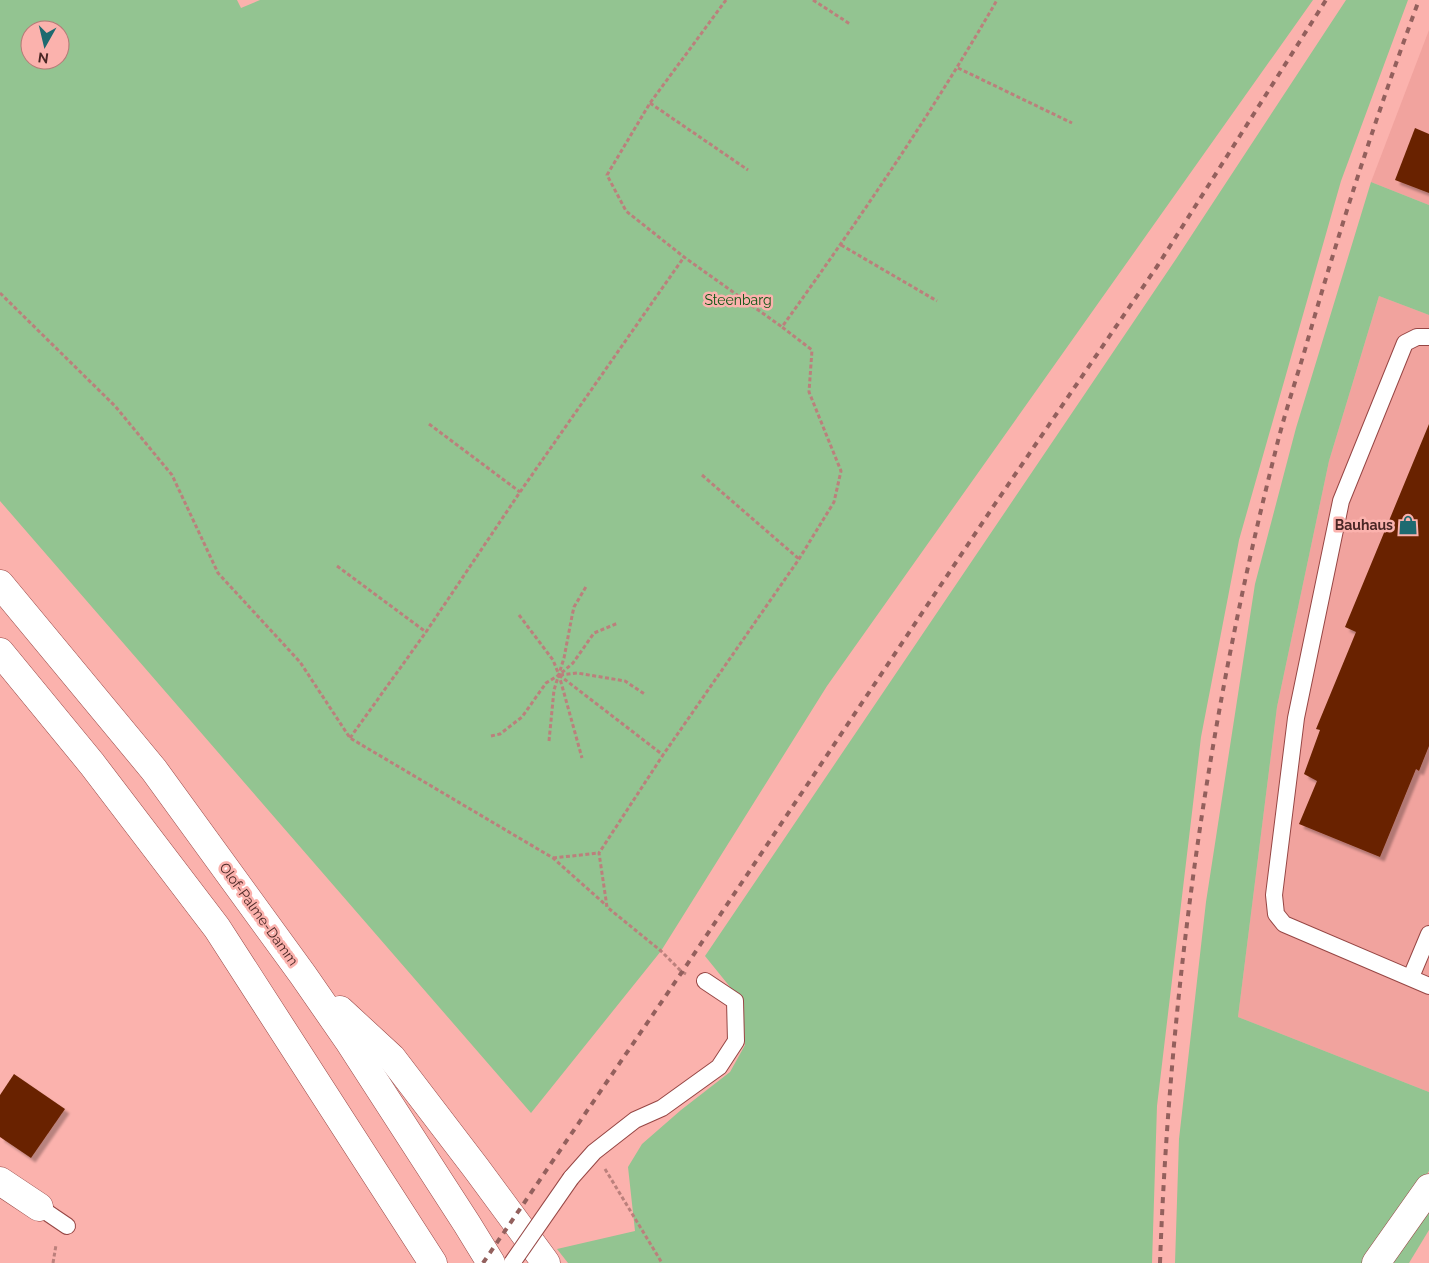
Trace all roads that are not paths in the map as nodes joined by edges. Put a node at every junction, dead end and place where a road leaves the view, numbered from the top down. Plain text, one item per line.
1 (1429, 337) edge
2 (0, 584) edge
3 (0, 652) edge
4 (1429, 934) edge
5 (303, 975) junction
6 (1411, 977) junction
7 (705, 981) road end
8 (1429, 986) edge
9 (0, 1181) edge
10 (384, 1187) junction
11 (1429, 1188) edge
12 (39, 1207) joint
13 (67, 1226) dead end
14 (416, 1263) edge
15 (433, 1263) edge
16 (490, 1263) edge
17 (512, 1263) edge
18 (546, 1263) edge
19 (1376, 1263) edge

1 - 6 lane
2 - 5 main road, Olof-Palme-Damm
3 - 10 main road
4 - 6 lane
5 - 16 main road, Olof-Palme-Damm
5 - 18 main road
6 - 8 lane
7 - 17 lane, bridge
9 - 12 main road
10 - 14 main road
10 - 15 main road
11 - 19 main road
12 - 13 lane

